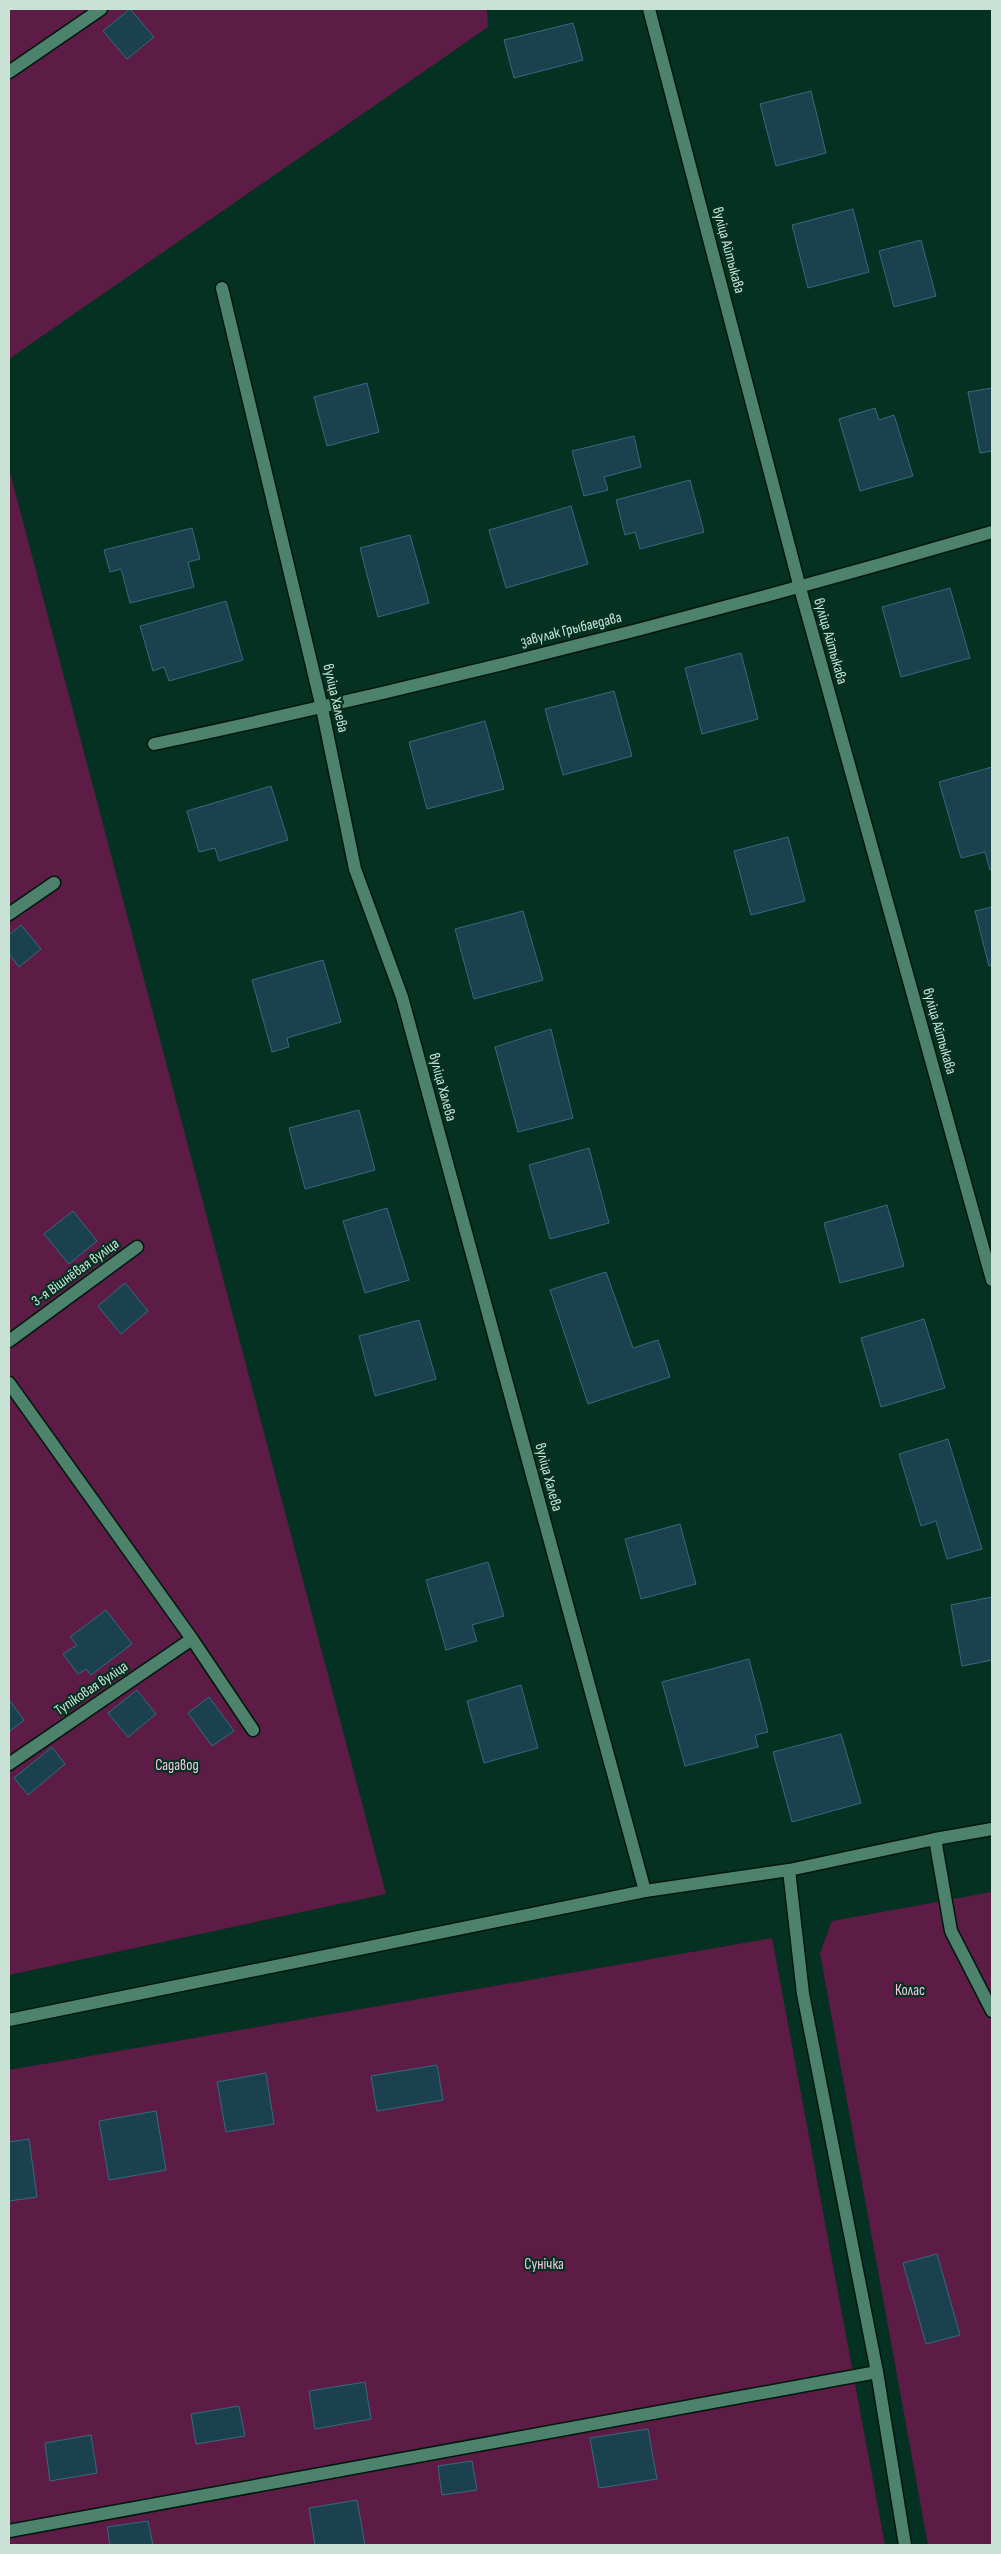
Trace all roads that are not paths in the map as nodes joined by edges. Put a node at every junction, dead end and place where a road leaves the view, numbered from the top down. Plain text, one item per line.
1 (101, 9) edge
2 (649, 9) edge
3 (9, 72) edge
4 (222, 288) dead end
5 (992, 532) edge
6 (800, 588) junction
7 (322, 708) junction
8 (154, 744) dead end
9 (54, 883) dead end
10 (9, 914) edge
11 (137, 1247) dead end
12 (992, 1280) edge
13 (9, 1341) edge
14 (9, 1383) edge
15 (192, 1639) junction
16 (253, 1730) dead end
17 (9, 1764) edge
18 (992, 1829) edge
19 (935, 1839) junction
20 (789, 1870) junction
21 (645, 1891) junction
22 (992, 2011) edge
23 (9, 2020) edge
24 (877, 2372) junction
25 (9, 2531) edge
26 (905, 2545) edge

1 - 3 street
2 - 6 street, вуліца Айтыкава
4 - 7 street, вуліца Халева
5 - 6 street, завулак Грыбаедава
6 - 7 street, завулак Грыбаедава
6 - 12 street, вуліца Айтыкава
7 - 8 street, завулак Грыбаедава
7 - 21 street, вуліца Халева
9 - 10 street
11 - 13 street, 3-я Вішнёвая вуліца
14 - 15 street
15 - 16 street
15 - 17 street, Тупіковая вуліца
18 - 19 street
19 - 20 street
19 - 22 street
20 - 21 street
20 - 24 street
21 - 23 street
24 - 25 street
24 - 26 street

